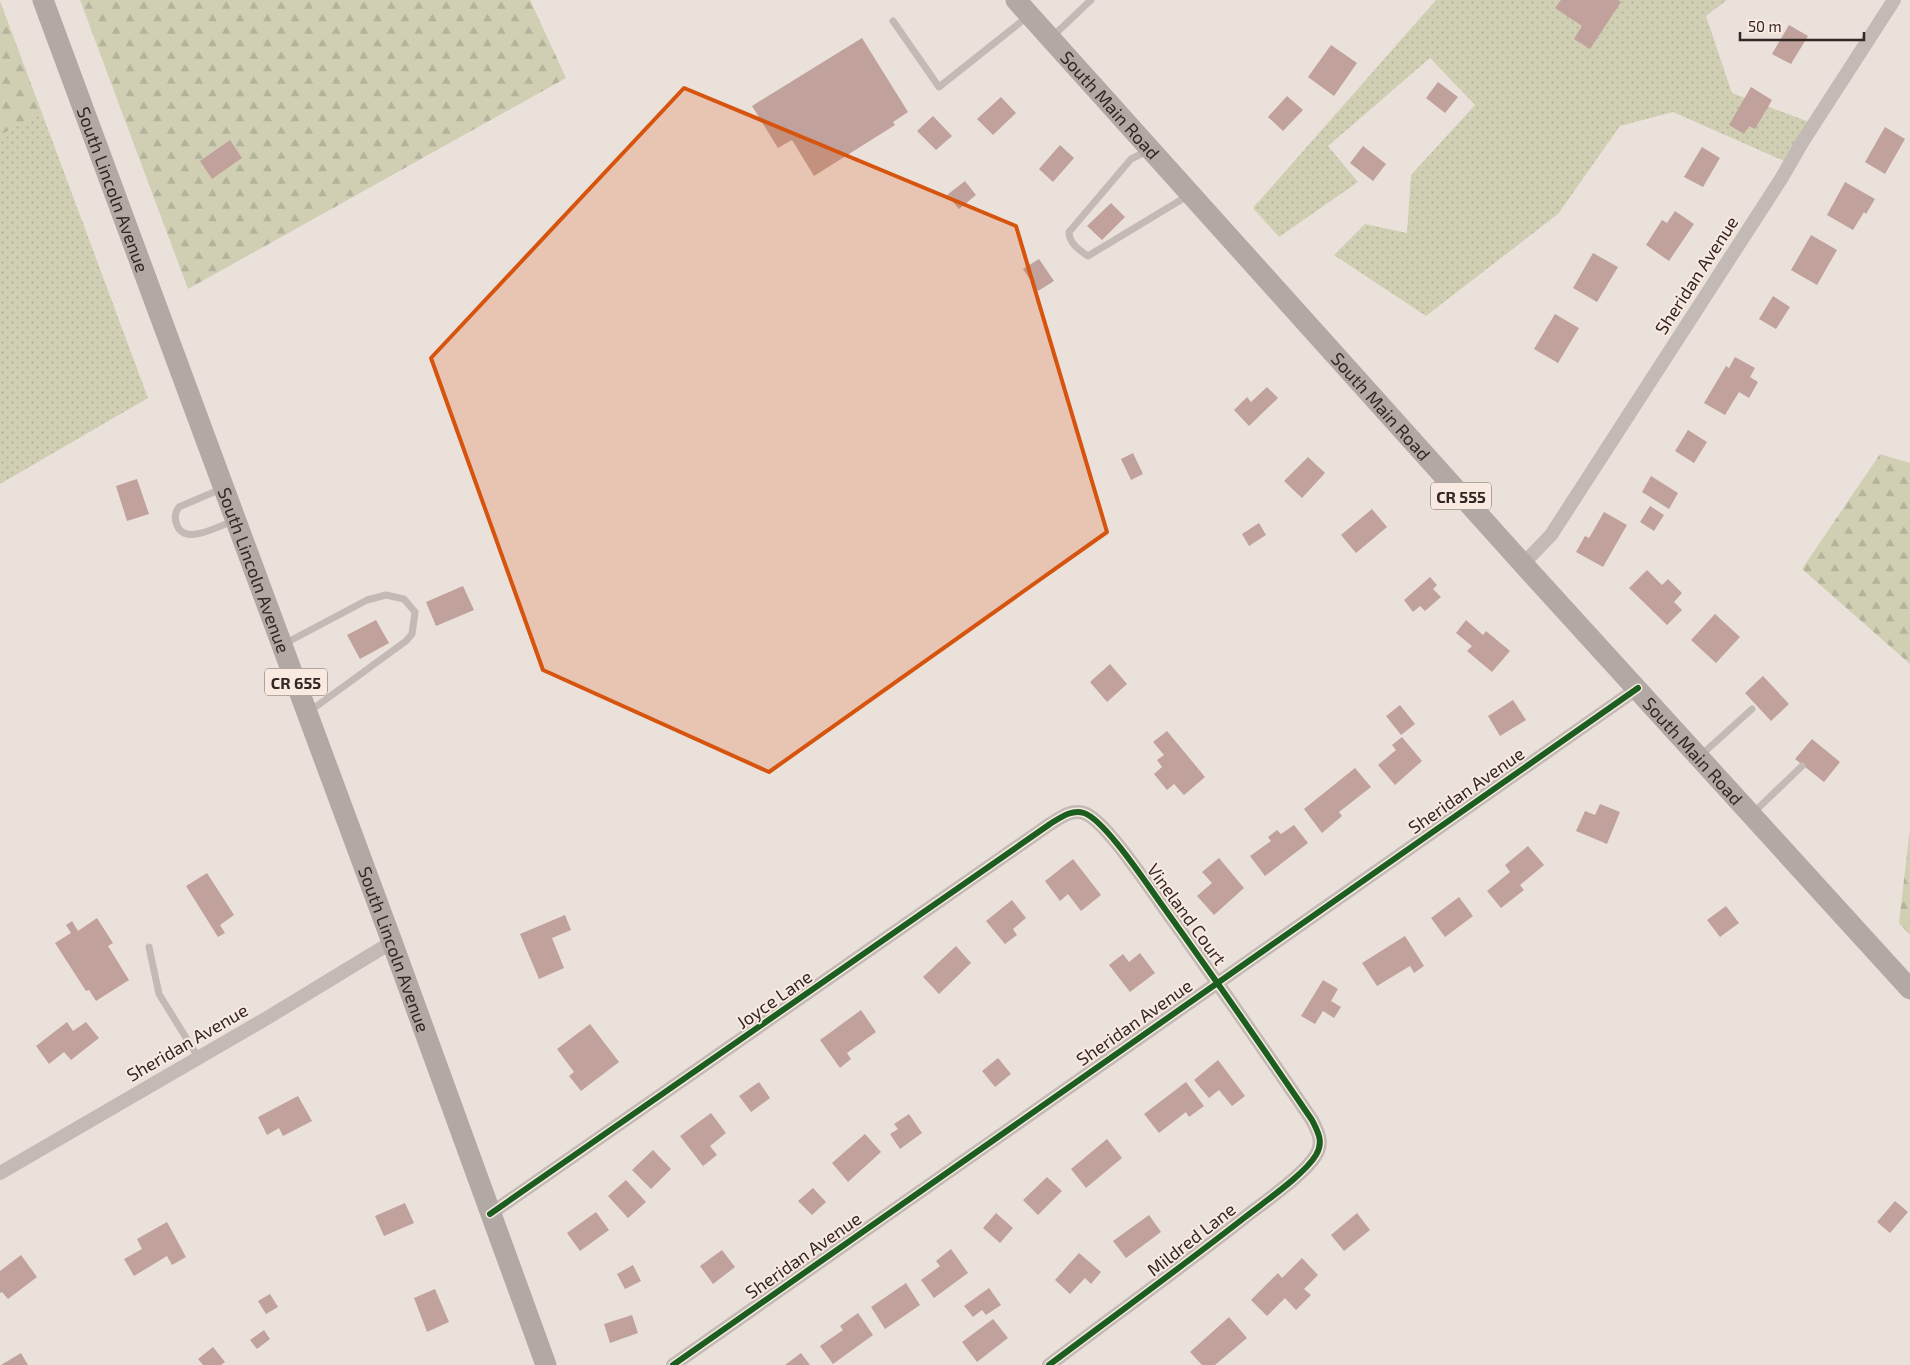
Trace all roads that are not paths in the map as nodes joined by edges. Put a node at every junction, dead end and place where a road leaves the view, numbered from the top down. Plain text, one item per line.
1 (43, 0) edge
2 (51, 0) edge
3 (1091, 0) edge
4 (1894, 0) edge
5 (1022, 8) edge
6 (893, 21) dead end
7 (57, 39) junction
8 (1050, 39) junction
9 (1149, 150) junction
10 (1189, 195) junction
11 (224, 488) junction
12 (236, 520) junction
13 (1523, 564) junction
14 (282, 645) junction
15 (1638, 688) junction
16 (1752, 709) dead end
17 (307, 713) junction
18 (1700, 757) junction
19 (1802, 766) dead end
20 (1078, 812) joint
21 (1752, 814) junction
22 (392, 942) junction
23 (149, 947) dead end
24 (1218, 982) junction
25 (1910, 988) edge
26 (198, 1057) junction
27 (1312, 1120) joint
28 (0, 1173) edge
29 (490, 1214) junction
30 (546, 1365) edge
31 (673, 1365) edge
32 (1049, 1365) edge

1 - 7 main road, South Lincoln Avenue / CR 655
2 - 7 street
3 - 8 lane
4 - 13 street, Sheridan Avenue
5 - 6 lane
5 - 8 main road, South Main Road / CR 555
7 - 11 main road, South Lincoln Avenue / CR 655
8 - 9 main road, South Main Road / CR 555
9 - 10 main road, South Main Road / CR 555
9 - 10 lane
10 - 13 main road, South Main Road / CR 555
11 - 12 main road, South Lincoln Avenue / CR 655
11 - 12 lane
12 - 14 main road, South Lincoln Avenue / CR 655
13 - 15 main road, South Main Road / CR 555
14 - 17 main road, South Lincoln Avenue / CR 655
14 - 17 lane
15 - 18 main road, South Main Road / CR 555
15 - 24 street, Sheridan Avenue
16 - 18 lane
17 - 22 main road, South Lincoln Avenue / CR 655
18 - 21 main road, South Main Road / CR 555
19 - 21 lane
20 - 24 street, Vineland Court
20 - 29 street, Joyce Lane
21 - 25 main road, South Main Road / CR 555
22 - 26 street, Sheridan Avenue
22 - 29 main road, South Lincoln Avenue / CR 655
23 - 26 lane
24 - 27 street, Vineland Court
24 - 31 street, Sheridan Avenue
26 - 28 street, Sheridan Avenue
27 - 32 street, Mildred Lane
29 - 30 main road, South Lincoln Avenue / CR 655

